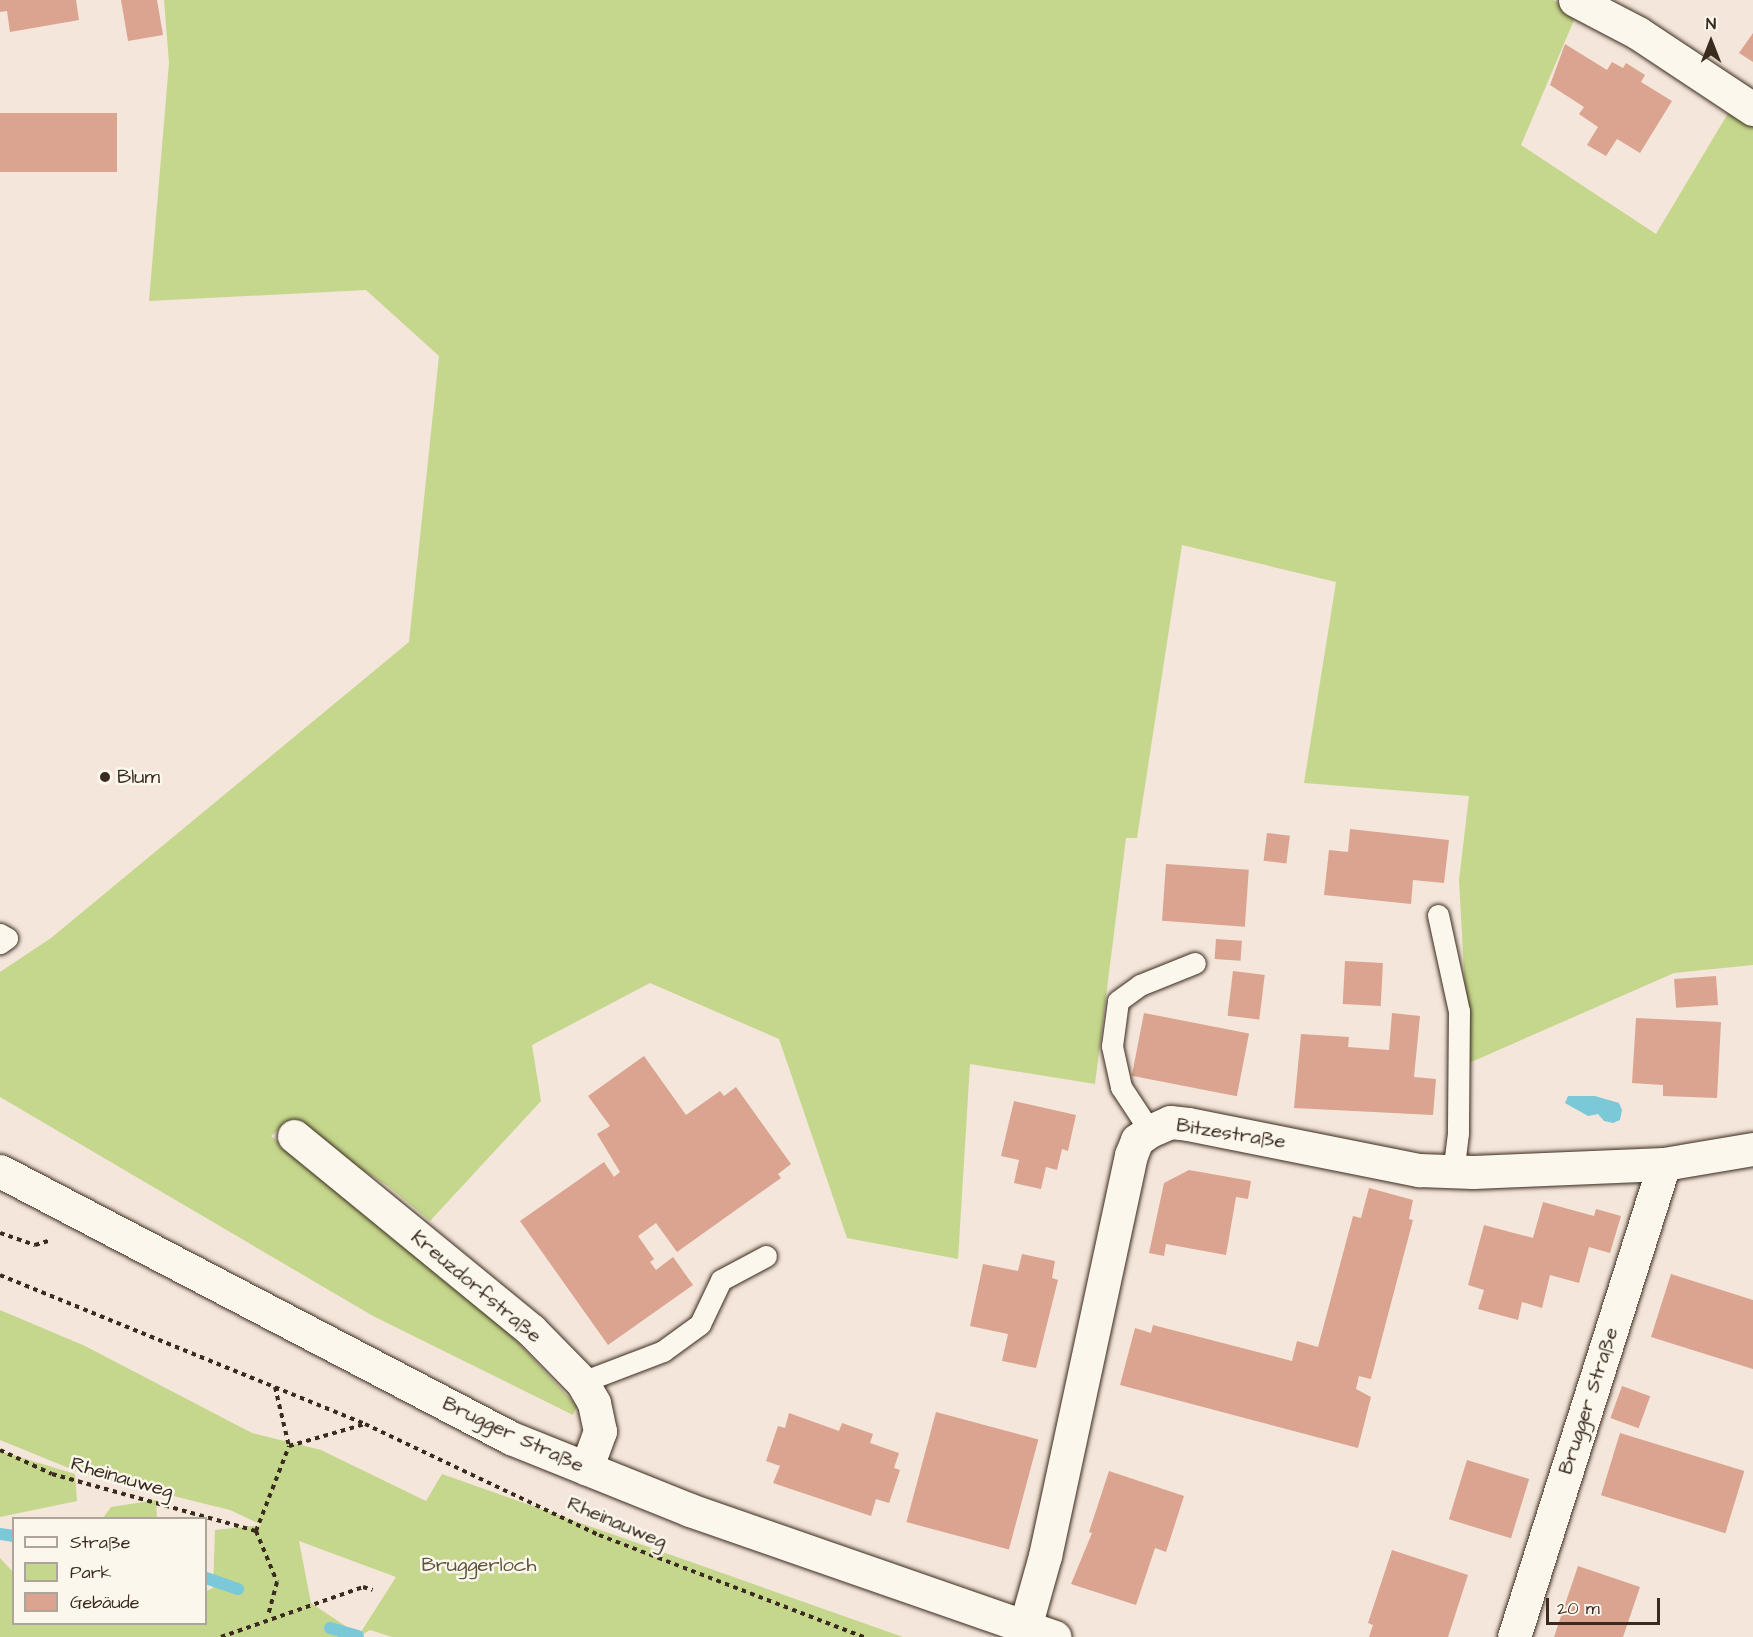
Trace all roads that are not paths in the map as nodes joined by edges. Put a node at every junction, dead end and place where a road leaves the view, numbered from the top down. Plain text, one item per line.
1 (1575, 0) edge
2 (1753, 109) edge
3 (1438, 915) dead end
4 (0, 934) edge
5 (0, 943) edge
6 (1195, 963) dead end
7 (1150, 1131) junction
8 (294, 1136) dead end
9 (1753, 1149) edge
10 (1664, 1164) junction
11 (0, 1171) edge
12 (1453, 1172) junction
13 (766, 1256) dead end
14 (582, 1382) junction
15 (586, 1469) junction
16 (1039, 1632) edge
17 (1515, 1637) edge

1 - 2 street
3 - 12 lane
4 - 5 lane
6 - 7 lane
7 - 12 street, Bitzestraße
7 - 16 street, Bitzestraße
8 - 14 street, Kreuzdorfstraße
9 - 10 street, Bitzestraße
10 - 12 street, Bitzestraße
10 - 17 street, Brugger Straße
11 - 15 street, Brugger Straße
13 - 14 lane
14 - 15 street, Kreuzdorfstraße
15 - 16 street, Brugger Straße

